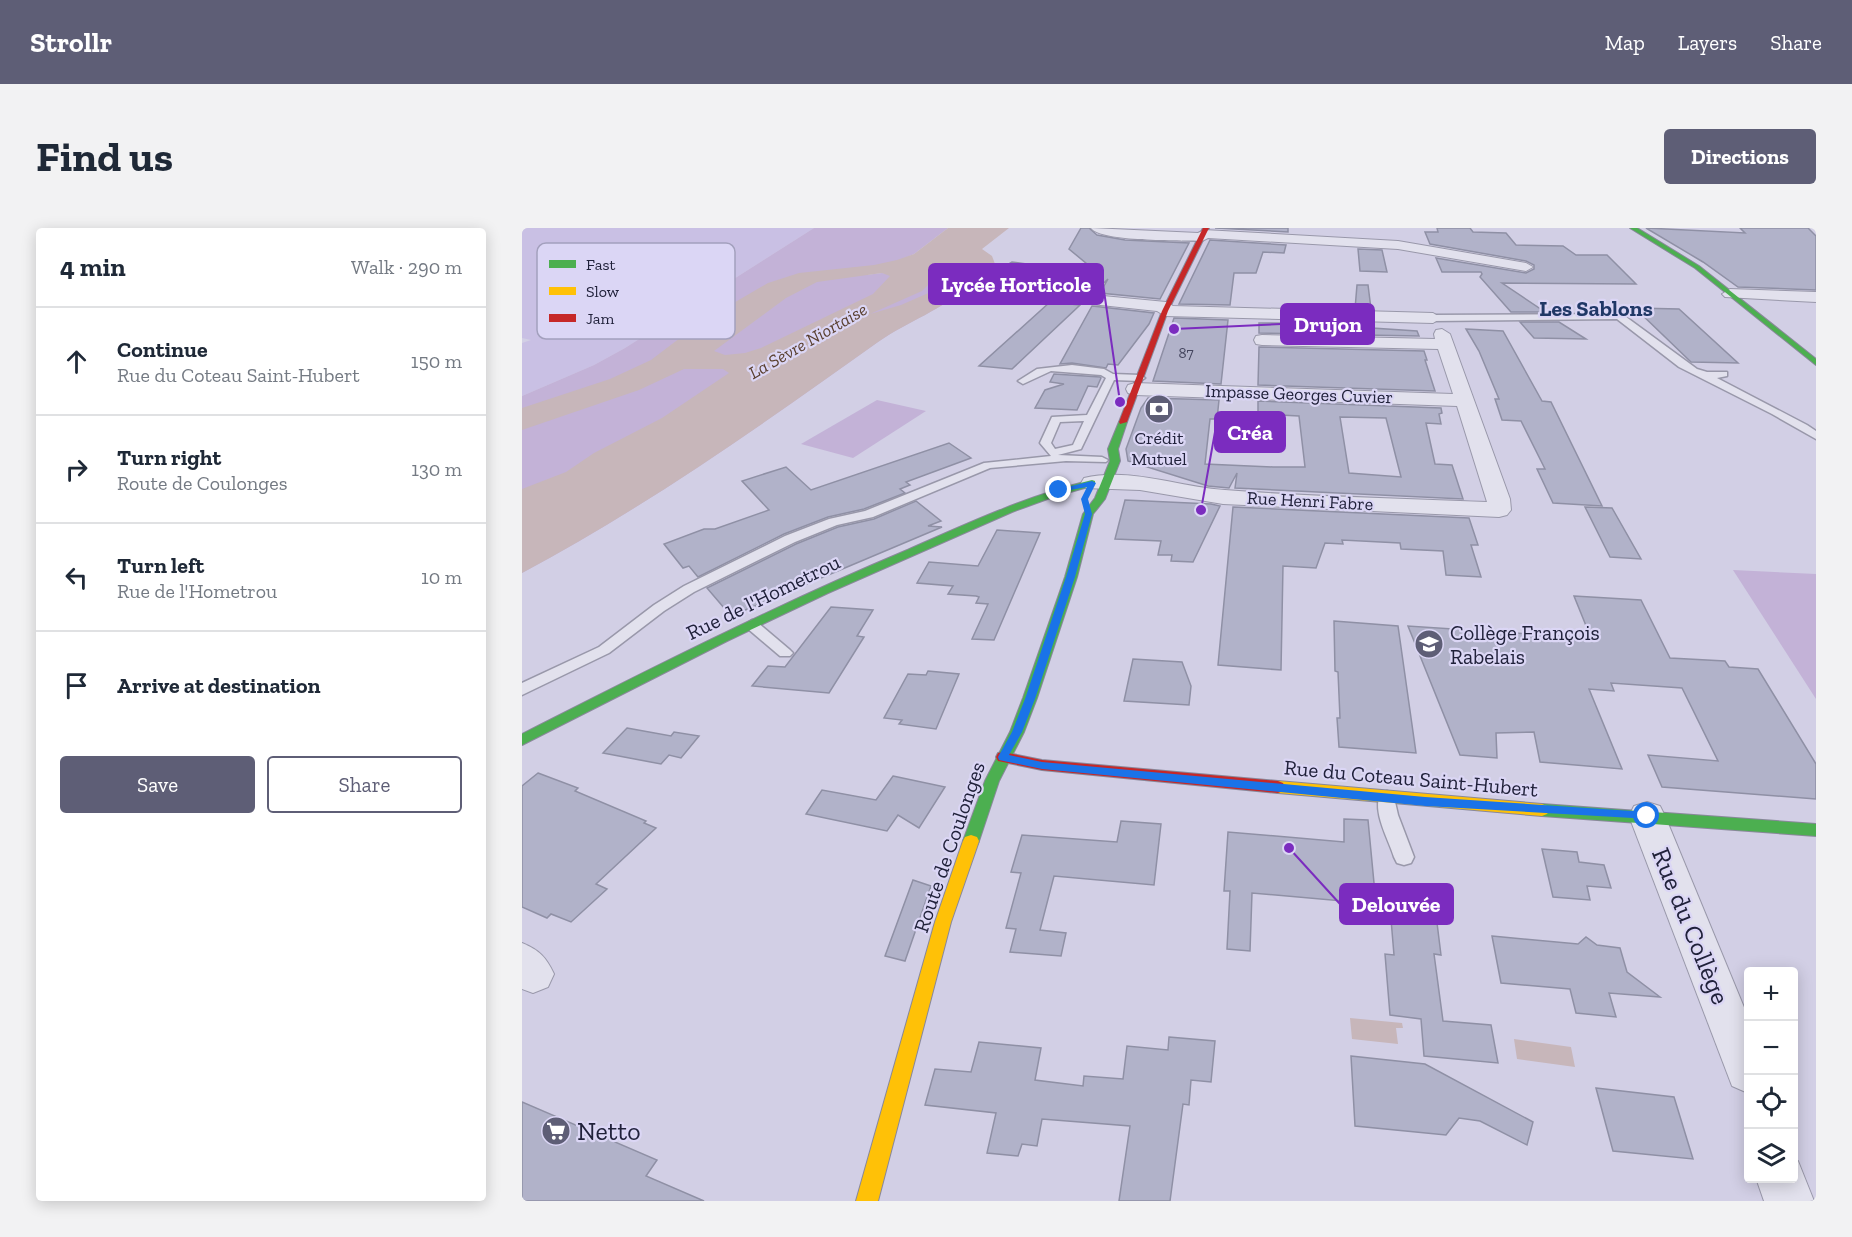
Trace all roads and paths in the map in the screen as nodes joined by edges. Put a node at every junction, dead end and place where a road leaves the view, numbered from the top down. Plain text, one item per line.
1 (1097, 228) edge
2 (1633, 228) edge
3 (1204, 233) edge
4 (1467, 243) dead end
5 (1398, 245) junction
6 (1526, 267) dead end
7 (1730, 294) junction
8 (1040, 295) dead end
9 (1816, 297) edge
10 (1166, 309) junction
11 (1440, 332) junction
12 (1262, 340) dead end
13 (1816, 363) edge
14 (1724, 374) dead end
15 (1705, 375) junction
16 (1111, 376) junction
17 (1023, 381) dead end
18 (1137, 383) junction
19 (1464, 400) junction
20 (1091, 418) junction
21 (1816, 436) edge
22 (1113, 449) junction
23 (1050, 456) junction
24 (1100, 487) junction
25 (752, 625) junction
26 (785, 653) dead end
27 (522, 690) edge
28 (522, 740) edge
29 (1003, 757) junction
30 (1184, 779) junction
31 (1387, 798) junction
32 (1425, 801) junction
33 (1647, 816) junction
34 (1816, 830) edge
35 (1404, 857) dead end
36 (1744, 1058) edge
37 (1782, 1183) edge
38 (867, 1201) edge
39 (1789, 1201) edge

1 - 3 street
2 - 7 street
3 - 5 street
3 - 10 street, Route de Coulonges
4 - 5 street
5 - 6 street
7 - 9 street
7 - 13 street
8 - 10 street
10 - 11 street
10 - 18 street, Route de Coulonges
11 - 12 street
11 - 15 lane
11 - 19 street
14 - 15 lane
15 - 21 lane
16 - 17 lane
16 - 18 lane
16 - 20 lane
18 - 19 street, Impasse Georges Cuvier
18 - 22 street, Route de Coulonges
19 - 24 street, Rue Henri Fabre
20 - 23 lane
20 - 23 lane
22 - 24 street, Route de Coulonges
22 - 24 street, Route de Coulonges
23 - 24 lane
23 - 27 lane
24 - 25 street, Rue de l'Hometrou
24 - 29 street, Route de Coulonges
25 - 26 lane
25 - 28 street, Rue de l'Hometrou
29 - 30 street, Rue du Coteau Saint-Hubert
29 - 38 street, Route de Coulonges
30 - 31 street, Rue du Coteau Saint-Hubert
30 - 32 lane
31 - 32 street, Rue du Coteau Saint-Hubert
31 - 35 lane
32 - 33 street, Rue du Coteau Saint-Hubert
33 - 34 street, Rue du Coteau Saint-Hubert
33 - 36 street, Rue du Collège
37 - 39 street

